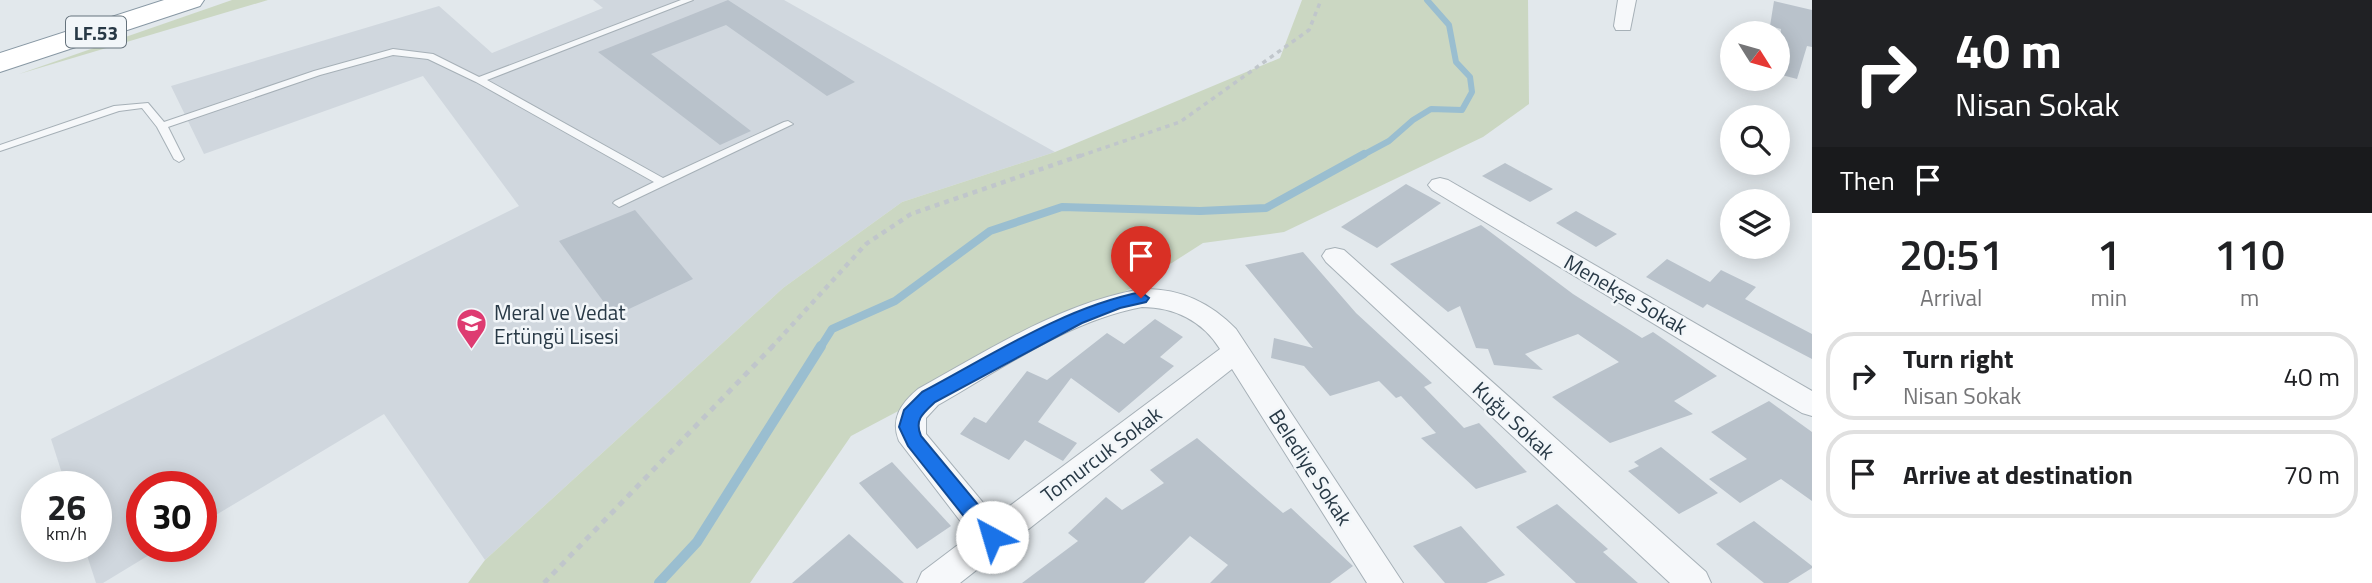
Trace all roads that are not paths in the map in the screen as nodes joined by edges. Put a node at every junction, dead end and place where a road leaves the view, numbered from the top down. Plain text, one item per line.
1 (153, 0) edge
2 (191, 0) edge
3 (689, 0) edge
4 (1627, 0) edge
5 (1623, 26) dead end
6 (0, 50) edge
7 (0, 63) edge
8 (479, 80) junction
9 (788, 124) dead end
10 (162, 126) junction
11 (0, 148) edge
12 (179, 159) dead end
13 (662, 182) junction
14 (1440, 185) dead end
15 (619, 203) dead end
16 (1335, 256) dead end
17 (1236, 351) junction
18 (1812, 405) edge
19 (992, 537) junction
20 (934, 583) edge
21 (1386, 583) edge
22 (1694, 583) edge

1 - 6 highway, LF.53
2 - 7 highway, LF.53
3 - 8 lane
4 - 5 street
8 - 10 lane
8 - 13 lane
9 - 13 lane
10 - 11 lane
10 - 12 lane
13 - 15 lane
14 - 18 street, Menekşe Sokak
16 - 22 street, Kuğu Sokak
17 - 19 street, Tomurcuk Sokak
17 - 19 street, Belediye Sokak
17 - 21 street, Belediye Sokak
19 - 20 street, Tomurcuk Sokak

